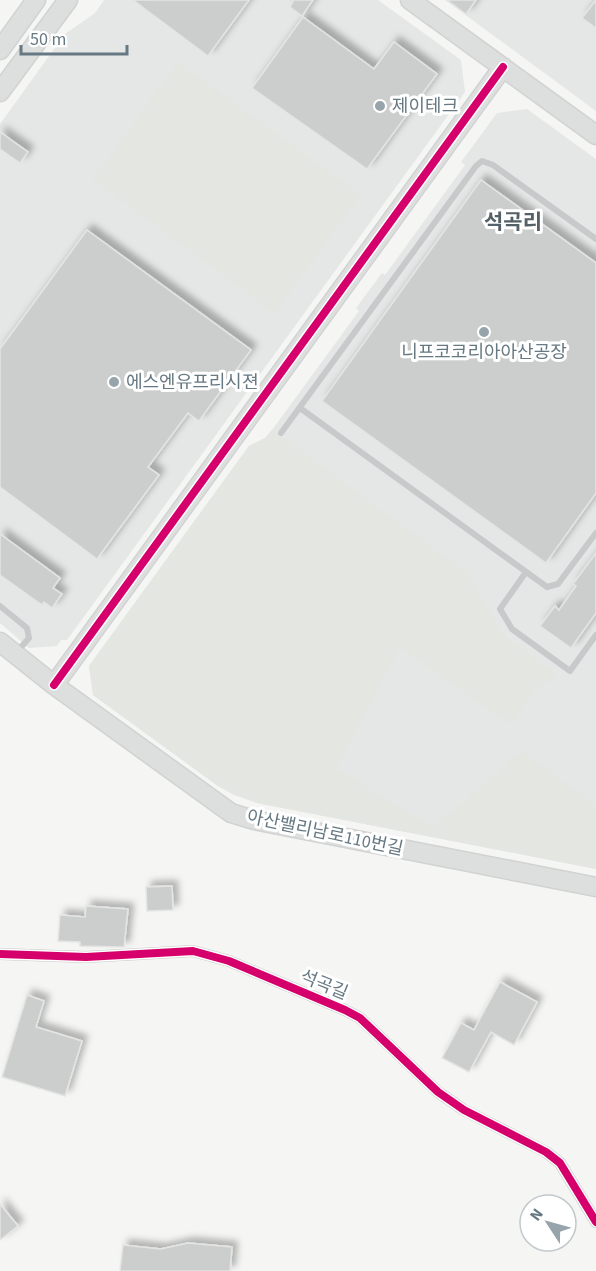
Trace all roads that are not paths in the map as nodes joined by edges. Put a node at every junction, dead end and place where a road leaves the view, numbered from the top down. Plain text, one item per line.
1 (36, 0) edge
2 (68, 0) edge
3 (410, 0) edge
4 (0, 50) edge
5 (503, 67) junction
6 (0, 92) edge
7 (596, 135) edge
8 (596, 239) edge
9 (300, 408) junction
10 (281, 433) dead end
11 (596, 533) edge
12 (526, 572) junction
13 (0, 606) edge
14 (596, 635) edge
15 (0, 642) edge
16 (22, 646) dead end
17 (54, 685) junction
18 (596, 887) edge
19 (0, 954) edge
20 (596, 1222) edge

1 - 4 street
2 - 6 street
3 - 5 street
5 - 7 street
5 - 17 street
8 - 9 lane
9 - 10 lane
9 - 12 lane
11 - 12 lane
12 - 14 lane
13 - 16 lane
15 - 17 street, 아산밸리남로110번길
17 - 18 street, 아산밸리남로110번길
19 - 20 street, 석곡길

